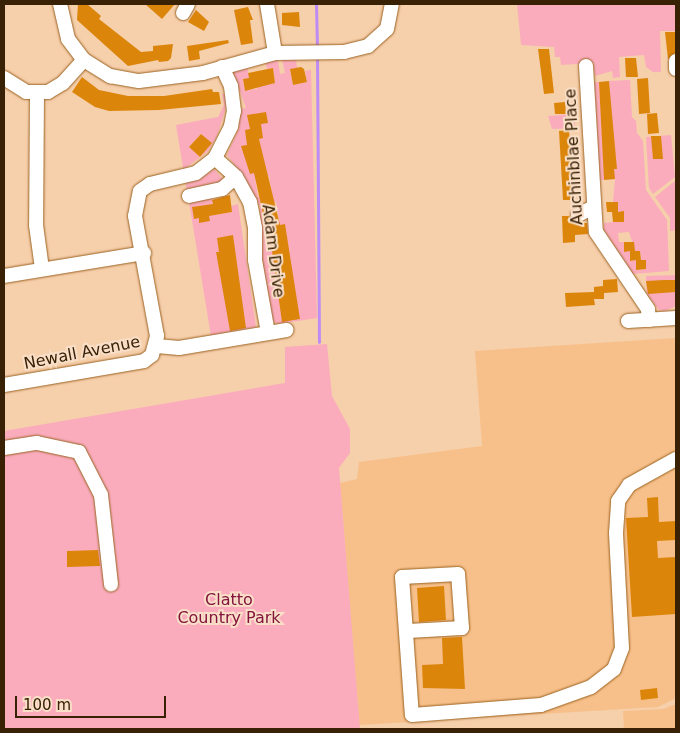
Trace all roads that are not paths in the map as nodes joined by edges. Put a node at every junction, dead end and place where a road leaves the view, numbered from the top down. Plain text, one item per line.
1 (60, 4) edge
2 (266, 4) edge
3 (392, 4) edge
4 (275, 53) junction
5 (84, 60) junction
6 (676, 61) edge
7 (586, 66) dead end
8 (222, 67) junction
9 (676, 69) edge
10 (4, 78) edge
11 (37, 94) junction
12 (215, 158) junction
13 (236, 177) junction
14 (189, 196) dead end
15 (594, 207) junction
16 (578, 215) dead end
17 (144, 253) junction
18 (42, 269) junction
19 (4, 276) edge
20 (676, 318) edge
21 (649, 320) junction
22 (628, 321) dead end
23 (286, 330) dead end
24 (268, 333) junction
25 (157, 346) junction
26 (4, 385) edge
27 (4, 448) edge
28 (676, 460) edge
29 (111, 584) dead end
30 (408, 631) junction

1 - 5 street
2 - 4 street
3 - 4 street
4 - 8 street
5 - 8 street
5 - 11 street
6 - 9 street
7 - 15 street, Auchinblae Place
8 - 12 street
10 - 11 street
11 - 18 street
12 - 13 street, Adam Drive
12 - 17 street
13 - 14 street
13 - 24 street, Adam Drive
15 - 16 street
15 - 21 street, Auchinblae Place
17 - 18 street
17 - 25 street
18 - 19 street
20 - 21 street
21 - 22 street
23 - 24 street
24 - 25 street, Newall Avenue
25 - 26 street, Newall Avenue
27 - 29 street
28 - 30 street
30 - 30 street

